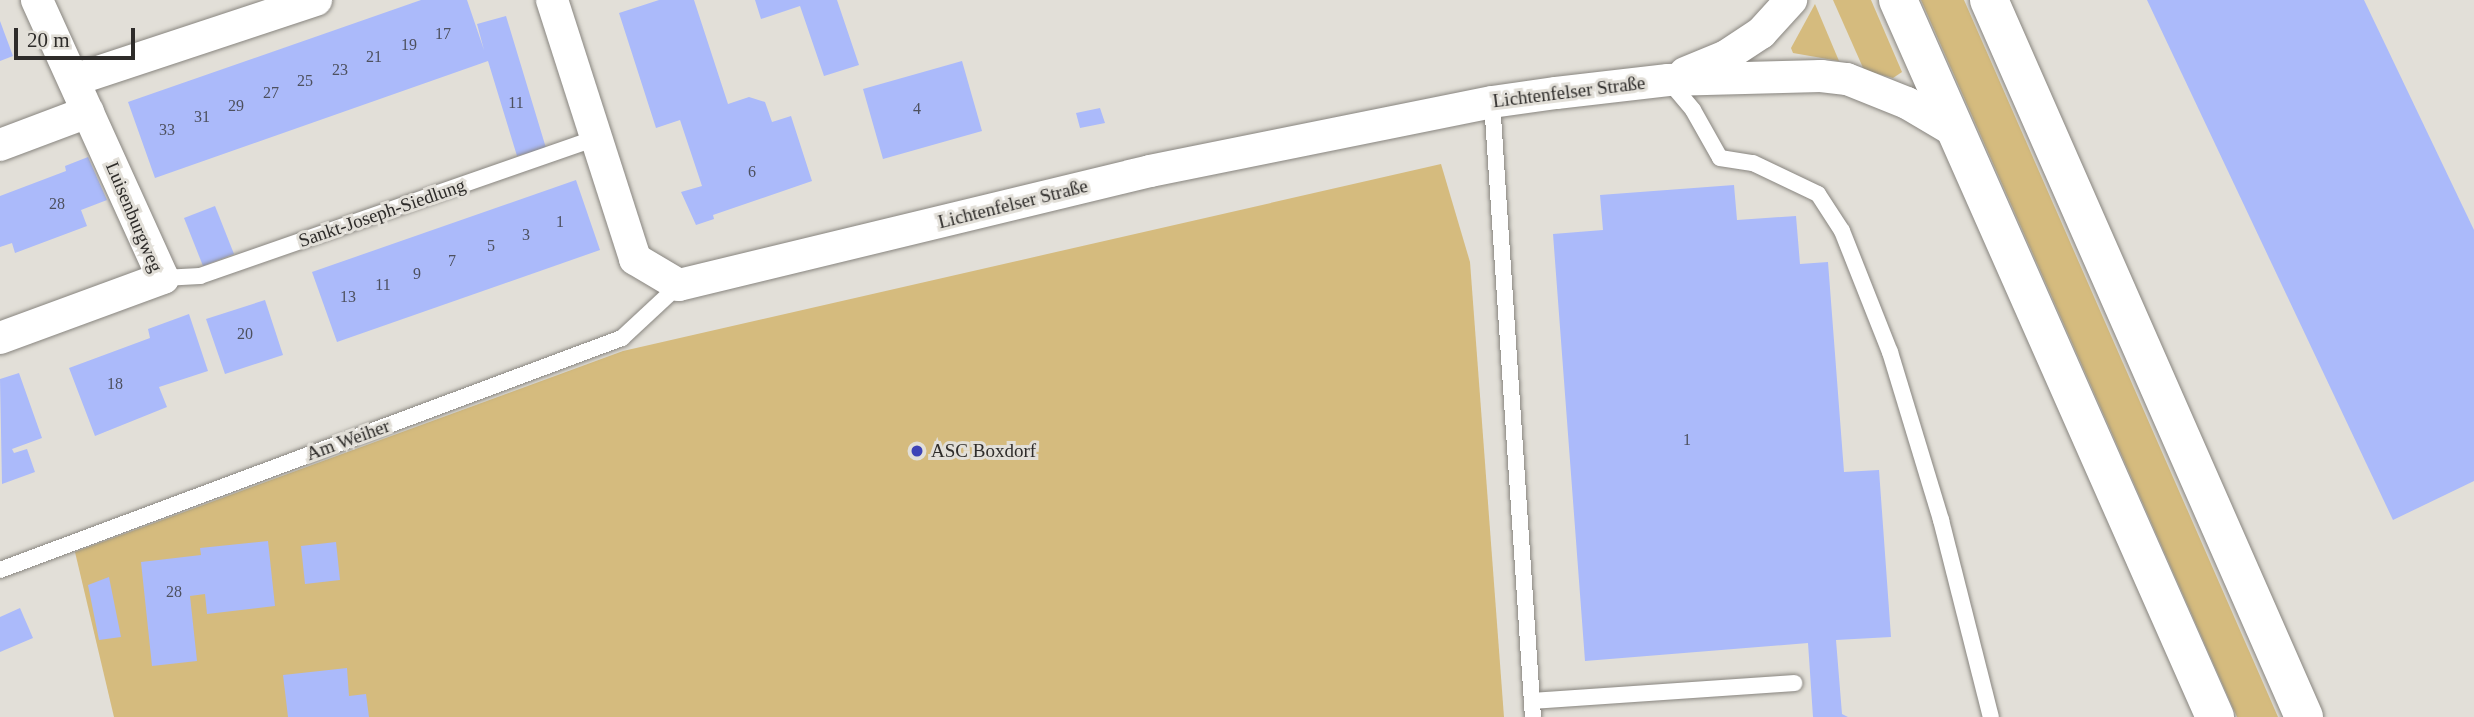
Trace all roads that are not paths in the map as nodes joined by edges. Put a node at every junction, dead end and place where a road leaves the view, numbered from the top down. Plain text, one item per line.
1 (37, 0) edge
2 (316, 0) edge
3 (552, 0) edge
4 (1791, 0) edge
5 (1898, 0) edge
6 (1989, 0) edge
7 (74, 80) junction
8 (1668, 80) junction
9 (1492, 102) junction
10 (88, 112) junction
11 (1956, 132) junction
12 (599, 137) junction
13 (0, 145) edge
14 (163, 278) junction
15 (679, 285) junction
16 (0, 338) edge
17 (0, 569) edge
18 (1794, 683) dead end
19 (1532, 709) edge
20 (2215, 716) edge
21 (1991, 717) edge
22 (2304, 717) edge

1 - 7 street, Luisenburgweg
2 - 7 street
3 - 12 street
4 - 8 street, Lichtenfelser Straße
5 - 11 main road
6 - 22 main road
7 - 10 street, Luisenburgweg
8 - 9 street, Lichtenfelser Straße
8 - 11 street, Lichtenfelser Straße
8 - 21 lane
9 - 15 street, Lichtenfelser Straße
9 - 19 lane
10 - 13 street
10 - 14 street, Luisenburgweg
11 - 20 main road
12 - 14 lane, Sankt-Joseph-Siedlung
12 - 15 street
14 - 16 street, Luisenburgweg
15 - 17 lane, Am Weiher
18 - 19 lane

